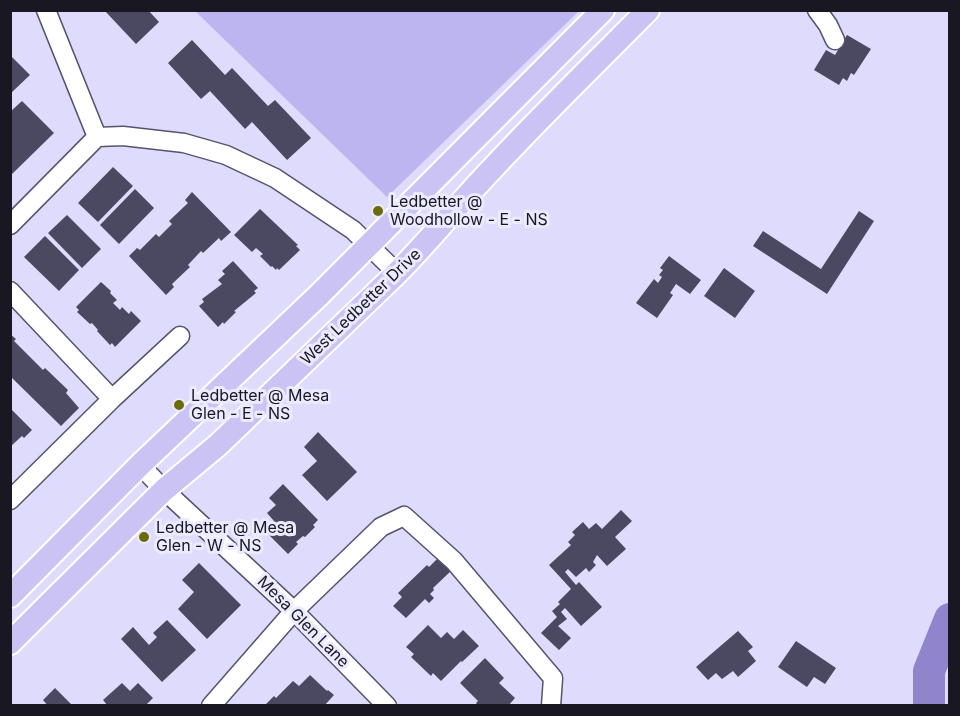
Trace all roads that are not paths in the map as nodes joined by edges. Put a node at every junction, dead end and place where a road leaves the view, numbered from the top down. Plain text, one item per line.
1 (46, 10) edge
2 (603, 10) edge
3 (648, 10) edge
4 (817, 10) edge
5 (835, 40) dead end
6 (97, 137) junction
7 (10, 225) edge
8 (369, 244) junction
9 (397, 273) junction
10 (10, 291) edge
11 (180, 336) dead end
12 (112, 399) junction
13 (140, 465) junction
14 (164, 490) junction
15 (10, 500) edge
16 (10, 596) edge
17 (294, 611) junction
18 (10, 643) edge
19 (376, 702) edge
20 (211, 705) edge
21 (551, 705) edge

1 - 6 street
2 - 8 main road
3 - 9 main road, West Ledbetter Drive
4 - 5 street
6 - 7 street
6 - 8 street
8 - 9 street
8 - 13 main road
9 - 14 main road, West Ledbetter Drive
10 - 12 street
11 - 12 street
12 - 15 street
13 - 14 street, Mesa Glen Lane
13 - 16 main road
14 - 17 street, Mesa Glen Lane
14 - 18 main road, West Ledbetter Drive
17 - 19 street, Mesa Glen Lane
17 - 20 street
17 - 21 street

